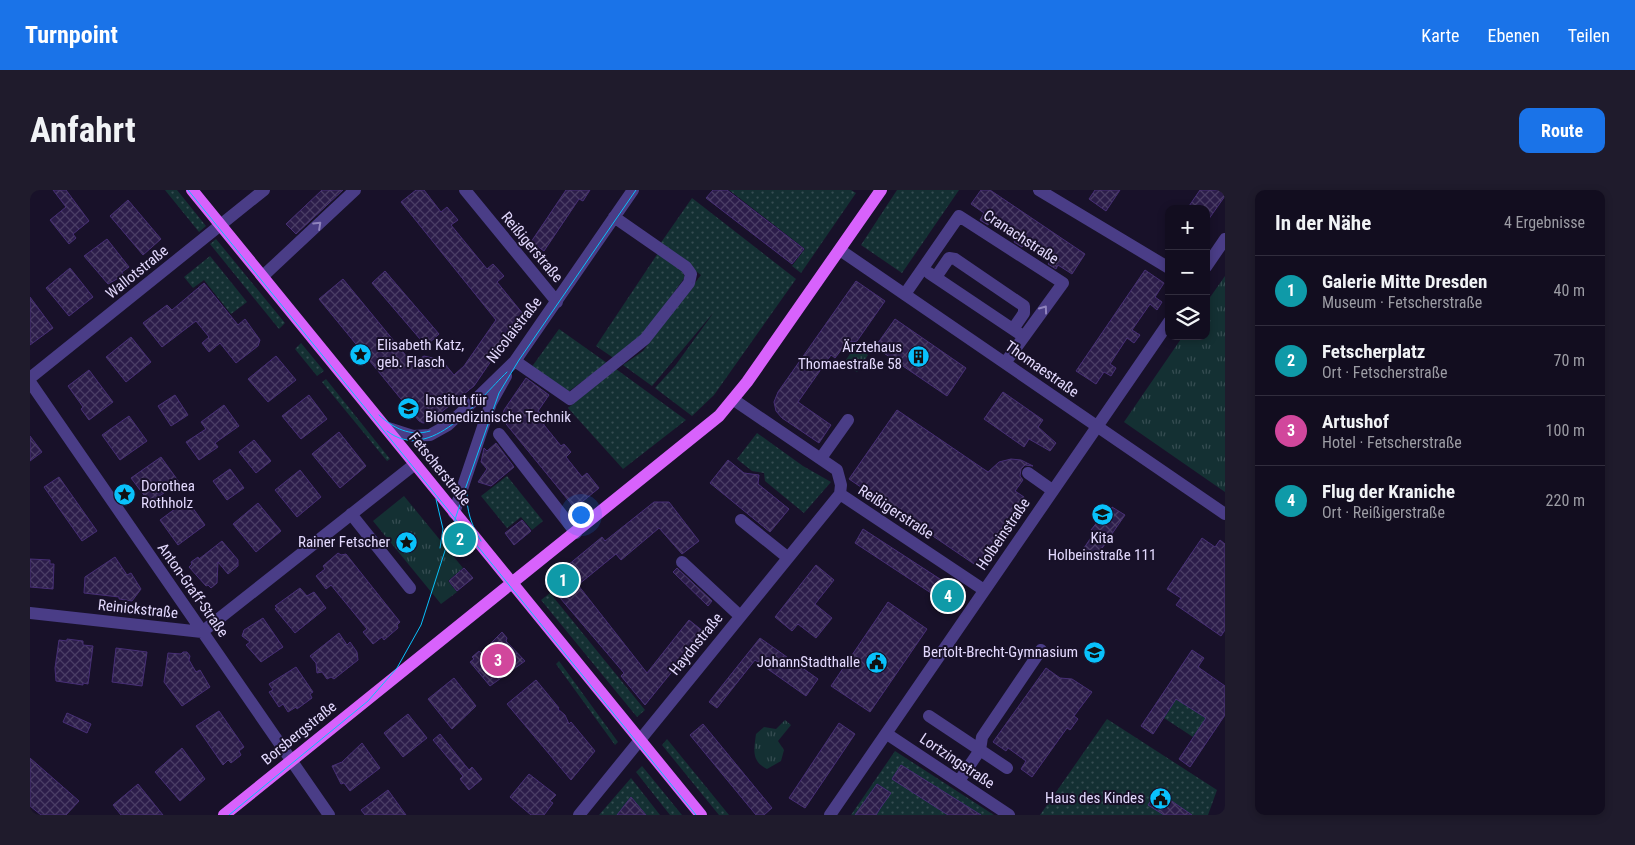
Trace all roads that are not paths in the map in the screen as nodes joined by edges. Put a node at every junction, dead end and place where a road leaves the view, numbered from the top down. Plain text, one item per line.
1 (192, 190) edge
2 (264, 190) edge
3 (355, 190) edge
4 (465, 190) edge
5 (632, 190) edge
6 (881, 190) edge
7 (1039, 190) edge
8 (614, 217) junction
9 (221, 225) junction
10 (1225, 239) edge
11 (840, 250) junction
12 (1210, 261) edge
13 (1165, 266) edge
14 (923, 268) junction
15 (263, 276) junction
16 (936, 277) junction
17 (905, 294) junction
18 (557, 302) junction
19 (1165, 328) edge
20 (1013, 330) junction
21 (1024, 337) junction
22 (514, 362) junction
23 (1005, 363) junction
24 (30, 378) edge
25 (30, 382) edge
26 (734, 400) junction
27 (848, 420) dead end
28 (385, 427) junction
29 (1096, 427) junction
30 (499, 434) dead end
31 (818, 456) junction
32 (415, 464) junction
33 (1028, 473) dead end
34 (1052, 490) junction
35 (840, 494) junction
36 (454, 513) junction
37 (351, 514) junction
38 (1225, 514) edge
39 (741, 520) dead end
40 (576, 534) junction
41 (787, 557) junction
42 (682, 562) dead end
43 (512, 584) junction
44 (410, 588) dead end
45 (984, 590) junction
46 (30, 614) edge
47 (740, 616) junction
48 (202, 632) junction
49 (1041, 650) dead end
50 (929, 716) dead end
51 (887, 734) junction
52 (640, 740) junction
53 (980, 750) junction
54 (291, 761) junction
55 (1007, 768) dead end
56 (958, 782) junction
57 (224, 815) edge
58 (330, 815) edge
59 (579, 815) edge
60 (701, 815) edge
61 (830, 815) edge
62 (1009, 815) edge

1 - 9 main road, Fetscherstraße
2 - 9 street, Wallotstraße
15 -> 3 street
4 - 18 street, Reißigerstraße
5 - 8 street, Nicolaistraße
6 - 11 main road, Borsbergstraße
7 - 13 street
8 - 18 street, Nicolaistraße
8 - 22 street
9 - 15 main road, Fetscherstraße
9 - 24 street, Wallotstraße
10 - 12 street
11 - 17 street, Thomaestraße
11 - 26 main road, Borsbergstraße
14 - 16 street
14 - 17 street, Cranachstraße
21 -> 14 street, Cranachstraße
15 - 28 main road, Fetscherstraße
16 - 20 street
16 - 20 street
17 - 23 street, Thomaestraße
18 - 22 street, Nicolaistraße
19 - 29 street, Holbeinstraße
20 - 21 street
21 - 23 street, Cranachstraße
22 - 28 street, Nicolaistraße
22 - 36 street
23 - 29 street, Thomaestraße
25 - 48 street, Anton-Graff-Straße
26 - 31 street, Reißigerstraße
26 - 40 main road, Borsbergstraße
27 - 31 street
28 - 32 main road, Fetscherstraße
29 - 34 street, Holbeinstraße
29 - 38 street, Thomaestraße
30 - 40 street
31 - 35 street, Reißigerstraße
32 - 36 main road, Fetscherstraße
32 - 37 street
33 - 34 street
34 - 45 street, Holbeinstraße
35 - 41 street, Haydnstraße
35 - 45 street, Reißigerstraße
36 - 43 main road, Fetscherstraße
37 - 44 street
37 - 48 street
39 - 41 street
40 - 43 main road, Borsbergstraße
41 - 47 street, Haydnstraße
42 - 47 street
43 - 52 main road, Fetscherstraße
43 - 54 main road, Borsbergstraße
45 - 51 street, Holbeinstraße
46 - 48 street, Reinickstraße
47 - 52 street, Haydnstraße
48 - 54 street, Anton-Graff-Straße
49 - 53 street
50 - 53 street
51 - 56 street, Lortzingstraße
51 - 61 street, Holbeinstraße
52 - 59 street, Haydnstraße
52 - 60 main road, Fetscherstraße
53 - 55 street
53 - 56 street
54 - 57 main road, Borsbergstraße
54 - 58 street, Anton-Graff-Straße
56 - 62 street, Lortzingstraße

